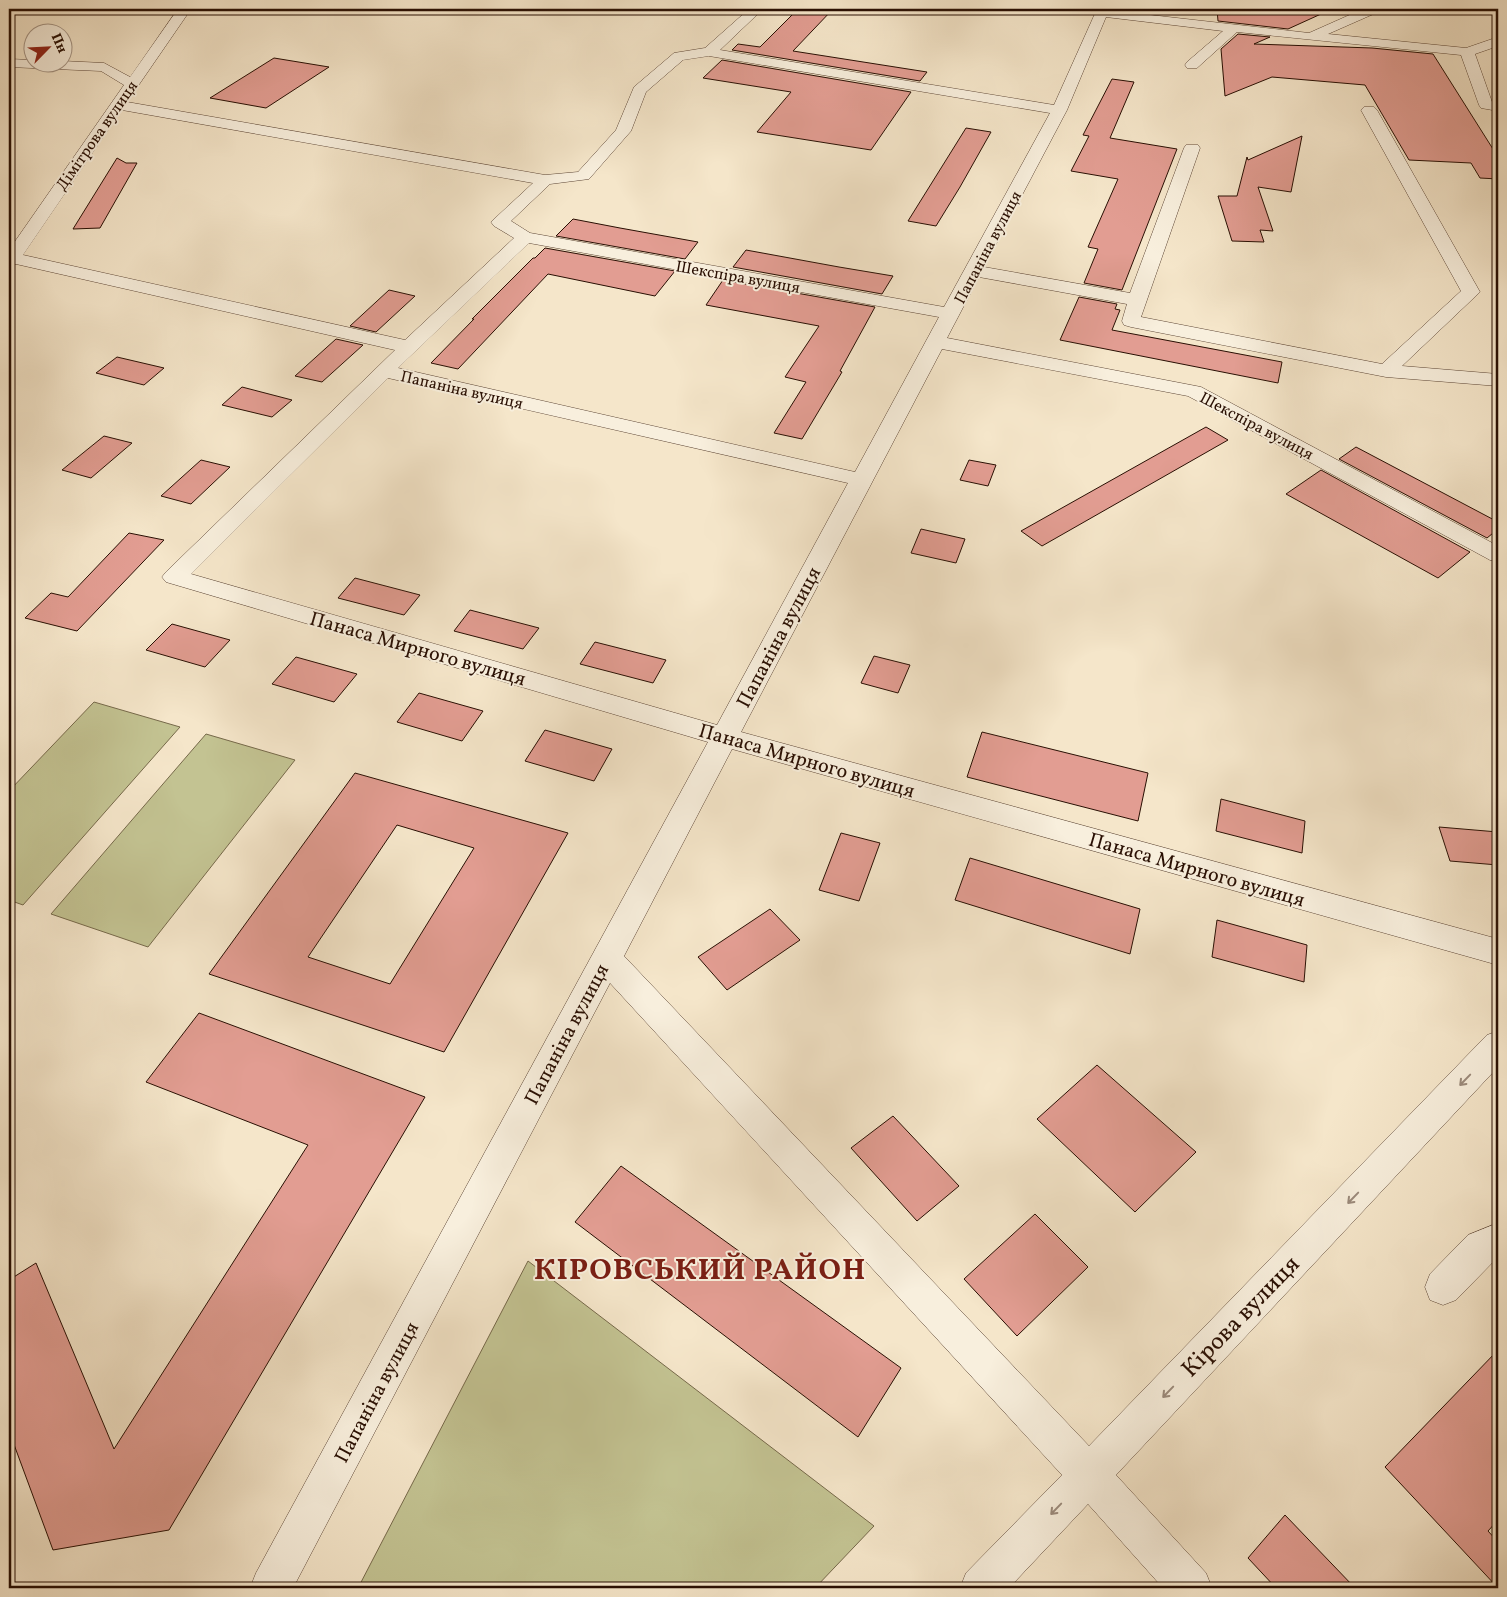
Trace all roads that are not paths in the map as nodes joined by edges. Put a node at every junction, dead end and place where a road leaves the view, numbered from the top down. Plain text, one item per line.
1 (184, 9) edge
2 (756, 9) edge
3 (1374, 9) edge
4 (1102, 10) edge
5 (1234, 28) junction
6 (1310, 37) junction
7 (1498, 41) edge
8 (709, 52) junction
9 (1467, 52) junction
10 (9, 63) edge
11 (1192, 65) dead end
12 (132, 84) junction
13 (118, 105) junction
14 (1059, 110) junction
15 (1368, 110) dead end
16 (1493, 110) edge
17 (1192, 148) dead end
18 (545, 180) junction
19 (525, 237) junction
20 (10, 260) edge
21 (974, 271) junction
22 (1137, 300) junction
23 (951, 314) junction
24 (935, 342) junction
25 (410, 347) junction
26 (384, 371) junction
27 (1386, 371) junction
28 (1498, 380) edge
29 (862, 480) junction
30 (1498, 555) edge
31 (725, 738) junction
32 (1498, 952) edge
33 (607, 959) junction
34 (1498, 1045) edge
35 (1498, 1240) edge
36 (1443, 1287) dead end
37 (1089, 1475) junction
38 (271, 1588) edge
39 (981, 1588) edge
40 (1191, 1588) edge

1 - 12 street, Дімітрова вулиця
2 - 8 street
3 - 6 street
4 - 5 street
4 - 14 street, Папаніна вулиця
5 - 6 street
5 - 11 street
6 - 9 street
7 - 9 street
8 - 14 street
8 - 18 street
9 - 16 street
10 - 12 street
12 - 13 street, Дімітрова вулиця
13 - 18 street
13 - 20 street, Дімітрова вулиця
14 - 21 street, Папаніна вулиця
15 - 27 street
17 - 22 street
18 - 19 street
19 - 23 street, Шекспіра вулиця
19 - 25 street, Панаса Мирного вулиця
20 - 25 street
21 - 22 street
21 - 23 street, Папаніна вулиця
22 - 27 street
23 - 24 street, Папаніна вулиця
24 - 29 street, Папаніна вулиця
24 - 30 street, Шекспіра вулиця
25 - 26 street, Панаса Мирного вулиця
26 - 29 street, Папаніна вулиця
26 - 31 street, Панаса Мирного вулиця
27 - 28 street
29 - 31 street, Папаніна вулиця
31 - 32 street, Панаса Мирного вулиця
31 - 33 street, Папаніна вулиця
33 - 37 street
33 - 38 street, Папаніна вулиця
34 -> 37 street, Кірова вулиця
35 - 36 street
37 -> 39 street, Кірова вулиця
37 - 40 street

